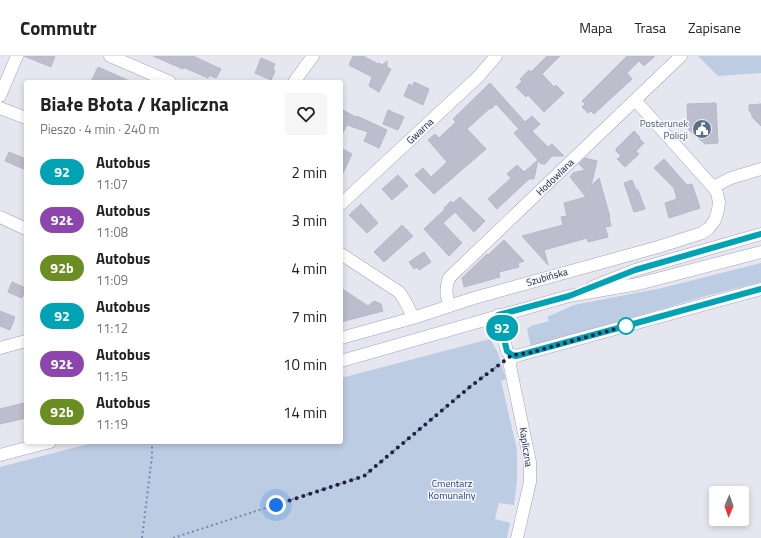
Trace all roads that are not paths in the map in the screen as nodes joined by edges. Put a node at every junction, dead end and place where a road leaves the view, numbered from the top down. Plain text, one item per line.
1 (17, 56) edge
2 (110, 56) edge
3 (313, 56) edge
4 (496, 56) edge
5 (681, 56) edge
6 (165, 80) edge
7 (295, 80) edge
8 (0, 96) edge
9 (635, 100) junction
10 (0, 108) edge
11 (24, 117) edge
12 (761, 169) edge
13 (713, 187) junction
14 (343, 202) edge
15 (0, 217) edge
16 (24, 227) edge
17 (761, 234) edge
18 (761, 252) edge
19 (343, 255) edge
20 (761, 289) edge
21 (569, 296) junction
22 (450, 306) junction
23 (498, 315) junction
24 (412, 318) junction
25 (343, 337) edge
26 (24, 342) edge
27 (0, 348) edge
28 (512, 355) junction
29 (343, 360) edge
30 (42, 444) edge
31 (0, 455) edge
32 (517, 538) edge

1 - 8 street
2 - 6 street
3 - 7 street
4 - 14 street, Gwarna
5 - 9 street, Hodowlana
9 - 13 street
9 - 22 street, Hodowlana
10 - 11 street
12 - 13 street
13 - 22 street, Szubińska
15 - 16 street
17 - 21 street
18 - 21 street
19 - 24 street
20 - 28 street
21 - 23 street
22 - 24 street, Szubińska
23 - 28 street
23 - 29 street
24 - 25 street, Szubińska
26 - 27 street
28 - 32 street, Kapliczna
30 - 31 street

